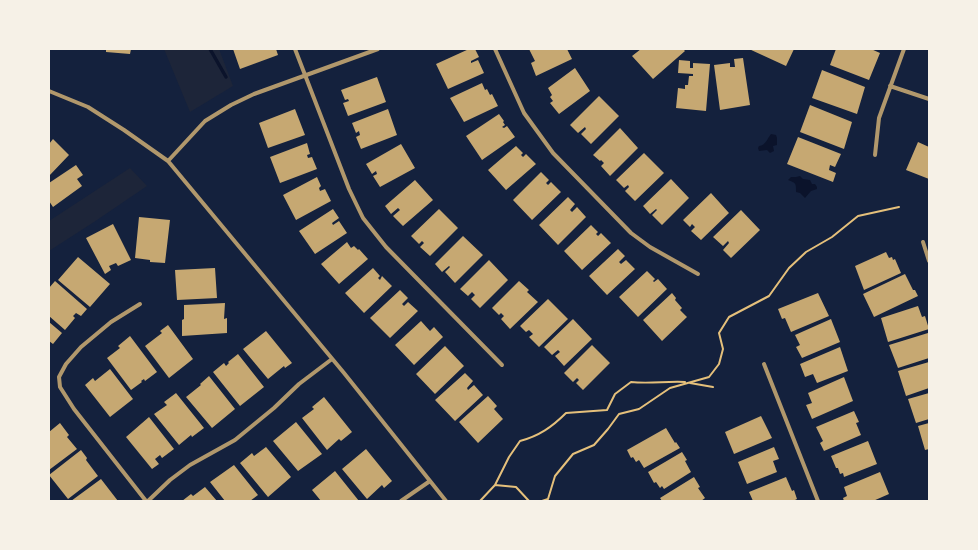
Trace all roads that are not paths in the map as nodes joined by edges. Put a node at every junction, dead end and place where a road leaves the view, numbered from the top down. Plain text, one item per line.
1 (295, 49) edge
2 (378, 49) edge
3 (495, 49) edge
4 (904, 49) edge
5 (305, 76) junction
6 (890, 86) junction
7 (49, 91) edge
8 (929, 99) edge
9 (875, 155) dead end
10 (168, 161) junction
11 (923, 242) dead end
12 (929, 260) edge
13 (698, 274) dead end
14 (140, 304) dead end
15 (332, 359) junction
16 (764, 364) dead end
17 (502, 365) dead end
18 (430, 481) junction
19 (147, 501) edge
20 (401, 501) edge
21 (446, 501) edge
22 (818, 501) edge

1 - 5 street
2 - 5 street
3 - 13 street
4 - 6 street
5 - 10 street
5 - 17 street
6 - 8 street
6 - 9 street
7 - 10 street
10 - 15 street
11 - 12 street
14 - 19 street
15 - 18 street
15 - 19 street
16 - 22 street
18 - 20 street
18 - 21 street

